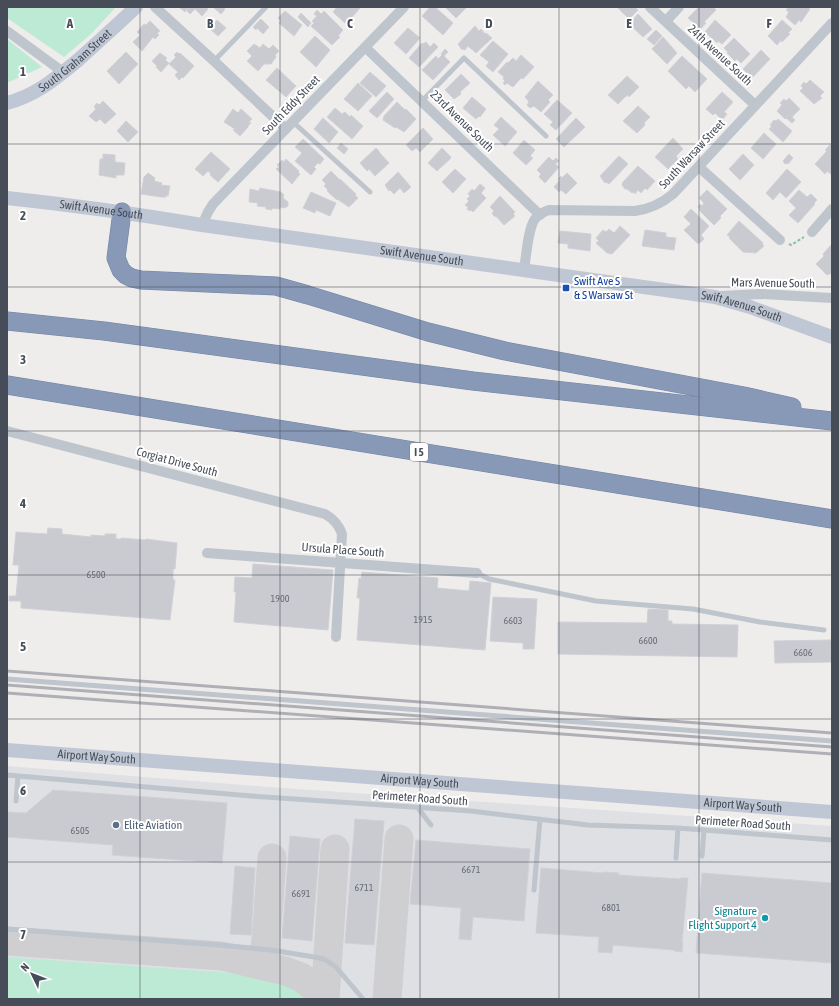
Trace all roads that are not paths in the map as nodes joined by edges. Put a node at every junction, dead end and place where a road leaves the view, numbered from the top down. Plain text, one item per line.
1 (136, 7) edge
2 (155, 7) edge
3 (266, 7) edge
4 (404, 7) edge
5 (650, 7) edge
6 (679, 7) edge
7 (666, 21) junction
8 (832, 23) edge
9 (7, 31) edge
10 (365, 47) junction
11 (214, 61) junction
12 (63, 72) junction
13 (422, 101) junction
14 (7, 103) edge
15 (755, 105) junction
16 (289, 126) junction
17 (546, 136) dead end
18 (699, 166) junction
19 (370, 192) dead end
20 (7, 198) edge
21 (832, 209) edge
22 (122, 212) junction
23 (540, 215) junction
24 (202, 225) junction
25 (812, 232) road end
26 (780, 240) dead end
27 (524, 270) junction
28 (715, 297) junction
29 (832, 298) edge
30 (7, 321) edge
31 (832, 337) edge
32 (7, 385) edge
33 (7, 392) edge
34 (45, 392) junction
35 (832, 416) edge
36 (832, 422) edge
37 (7, 431) edge
38 (832, 519) edge
39 (207, 553) dead end
40 (341, 563) junction
41 (478, 573) joint
42 (824, 630) dead end
43 (336, 637) dead end
44 (7, 679) edge
45 (832, 740) edge
46 (7, 750) edge
47 (7, 775) edge
48 (18, 776) junction
49 (16, 801) dead end
50 (418, 808) junction
51 (832, 812) edge
52 (540, 819) junction
53 (431, 825) dead end
54 (678, 828) junction
55 (704, 830) junction
56 (832, 840) edge
57 (702, 856) dead end
58 (676, 858) dead end
59 (534, 890) dead end
60 (7, 929) edge
61 (363, 999) edge

1 - 12 street, South Graham Street
2 - 11 street
3 - 11 lane
4 - 10 street, South Eddy Street
5 - 7 street, 24th Avenue South
6 - 7 street
7 - 15 street, 24th Avenue South
8 - 15 street, South Warsaw Street
9 - 12 street
10 - 13 street, 23rd Avenue South
10 - 16 street, South Eddy Street
11 - 16 street
12 - 14 street, South Graham Street
13 - 17 lane
13 - 23 street, 23rd Avenue South
15 - 18 street, South Warsaw Street
16 - 19 lane
16 - 24 street, South Eddy Street
18 - 23 street, South Warsaw Street
18 - 26 street
20 - 22 street, Swift Avenue South
21 - 25 street
22 - 24 street, Swift Avenue South
22 - 35 highway
23 - 27 street
24 - 27 street, Swift Avenue South
27 - 28 street, Swift Avenue South
28 - 29 street, Mars Avenue South
28 - 31 street, Swift Avenue South
30 - 36 highway
32 - 34 highway, I 5
33 - 34 highway
34 - 38 highway, I 5
37 - 40 street, Corgiat Drive South
39 - 40 street, Ursula Place South
40 - 41 street, Ursula Place South
40 - 43 street
41 - 42 lane
44 - 45 lane
46 - 51 street, Airport Way South
47 - 48 lane, Perimeter Road South
48 - 49 lane
48 - 50 lane, Perimeter Road South
50 - 52 lane, Perimeter Road South
50 - 53 lane
52 - 54 lane, Perimeter Road South
52 - 59 lane
54 - 55 lane, Perimeter Road South
54 - 58 lane
55 - 56 lane, Perimeter Road South
55 - 57 lane
60 - 61 lane

